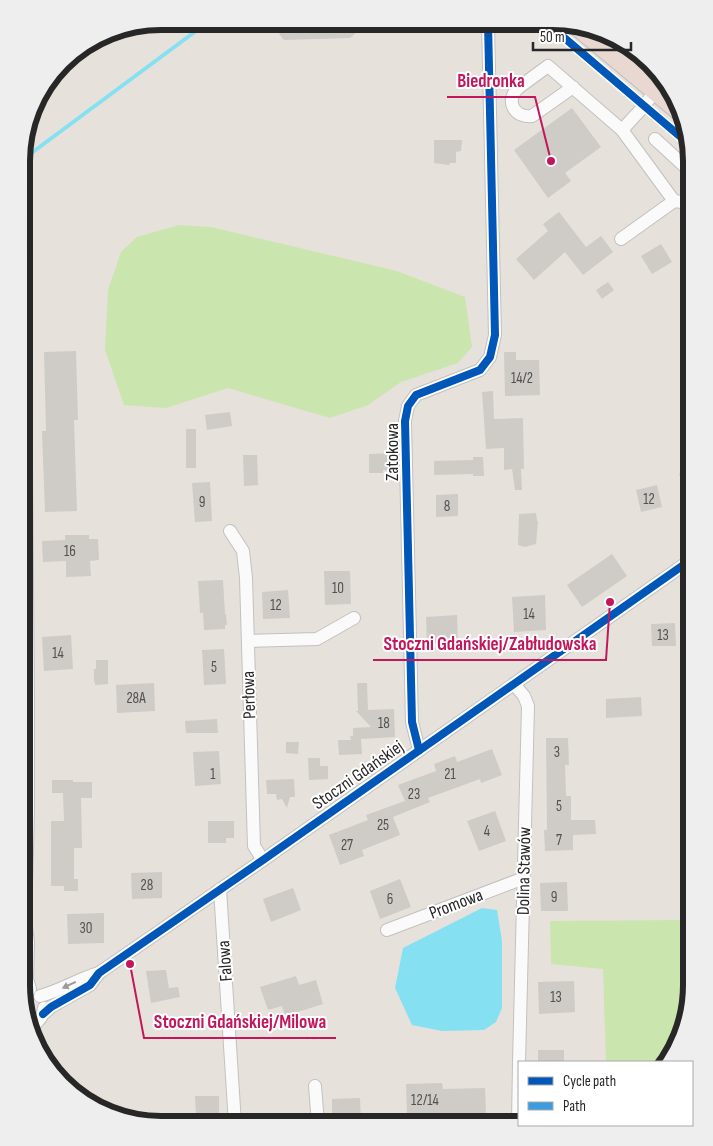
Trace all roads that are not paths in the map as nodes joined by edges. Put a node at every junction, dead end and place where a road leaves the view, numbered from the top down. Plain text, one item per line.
1 (488, 30) edge
2 (588, 35) edge
3 (573, 87) junction
4 (655, 91) junction
5 (669, 103) edge
6 (622, 130) junction
7 (655, 139) dead end
8 (683, 165) edge
9 (674, 201) junction
10 (683, 201) edge
11 (622, 239) dead end
12 (230, 530) dead end
13 (683, 565) edge
14 (354, 618) dead end
15 (248, 641) junction
16 (514, 684) junction
17 (419, 750) junction
18 (263, 860) junction
19 (524, 878) junction
20 (220, 889) junction
21 (387, 930) dead end
22 (99, 973) junction
23 (30, 991) edge
24 (43, 1014) junction
25 (36, 1024) edge
26 (519, 1061) edge
27 (315, 1086) dead end
28 (234, 1116) edge
29 (317, 1116) edge

1 - 17 street, Zatokowa
2 - 4 highway
3 - 3 street
3 - 6 street
4 - 5 highway
4 - 6 street
6 - 9 street
7 - 8 street
9 - 10 street
9 - 11 street
12 - 15 street, Perłowa
13 - 16 street, Stoczni Gdańskiej
14 - 15 street
15 - 18 street, Perłowa
16 - 17 street, Stoczni Gdańskiej
16 - 19 street, Dolina Stawów
17 - 18 street, Stoczni Gdańskiej
18 - 20 street, Stoczni Gdańskiej
19 - 21 street, Promowa
19 - 26 street, Dolina Stawów
20 - 22 street, Stoczni Gdańskiej
20 - 28 street, Falowa
22 -> 23 street, Stoczni Gdańskiej
22 - 24 street, Stoczni Gdańskiej
23 - 24 street
24 - 25 street, Stoczni Gdańskiej
27 - 29 street

